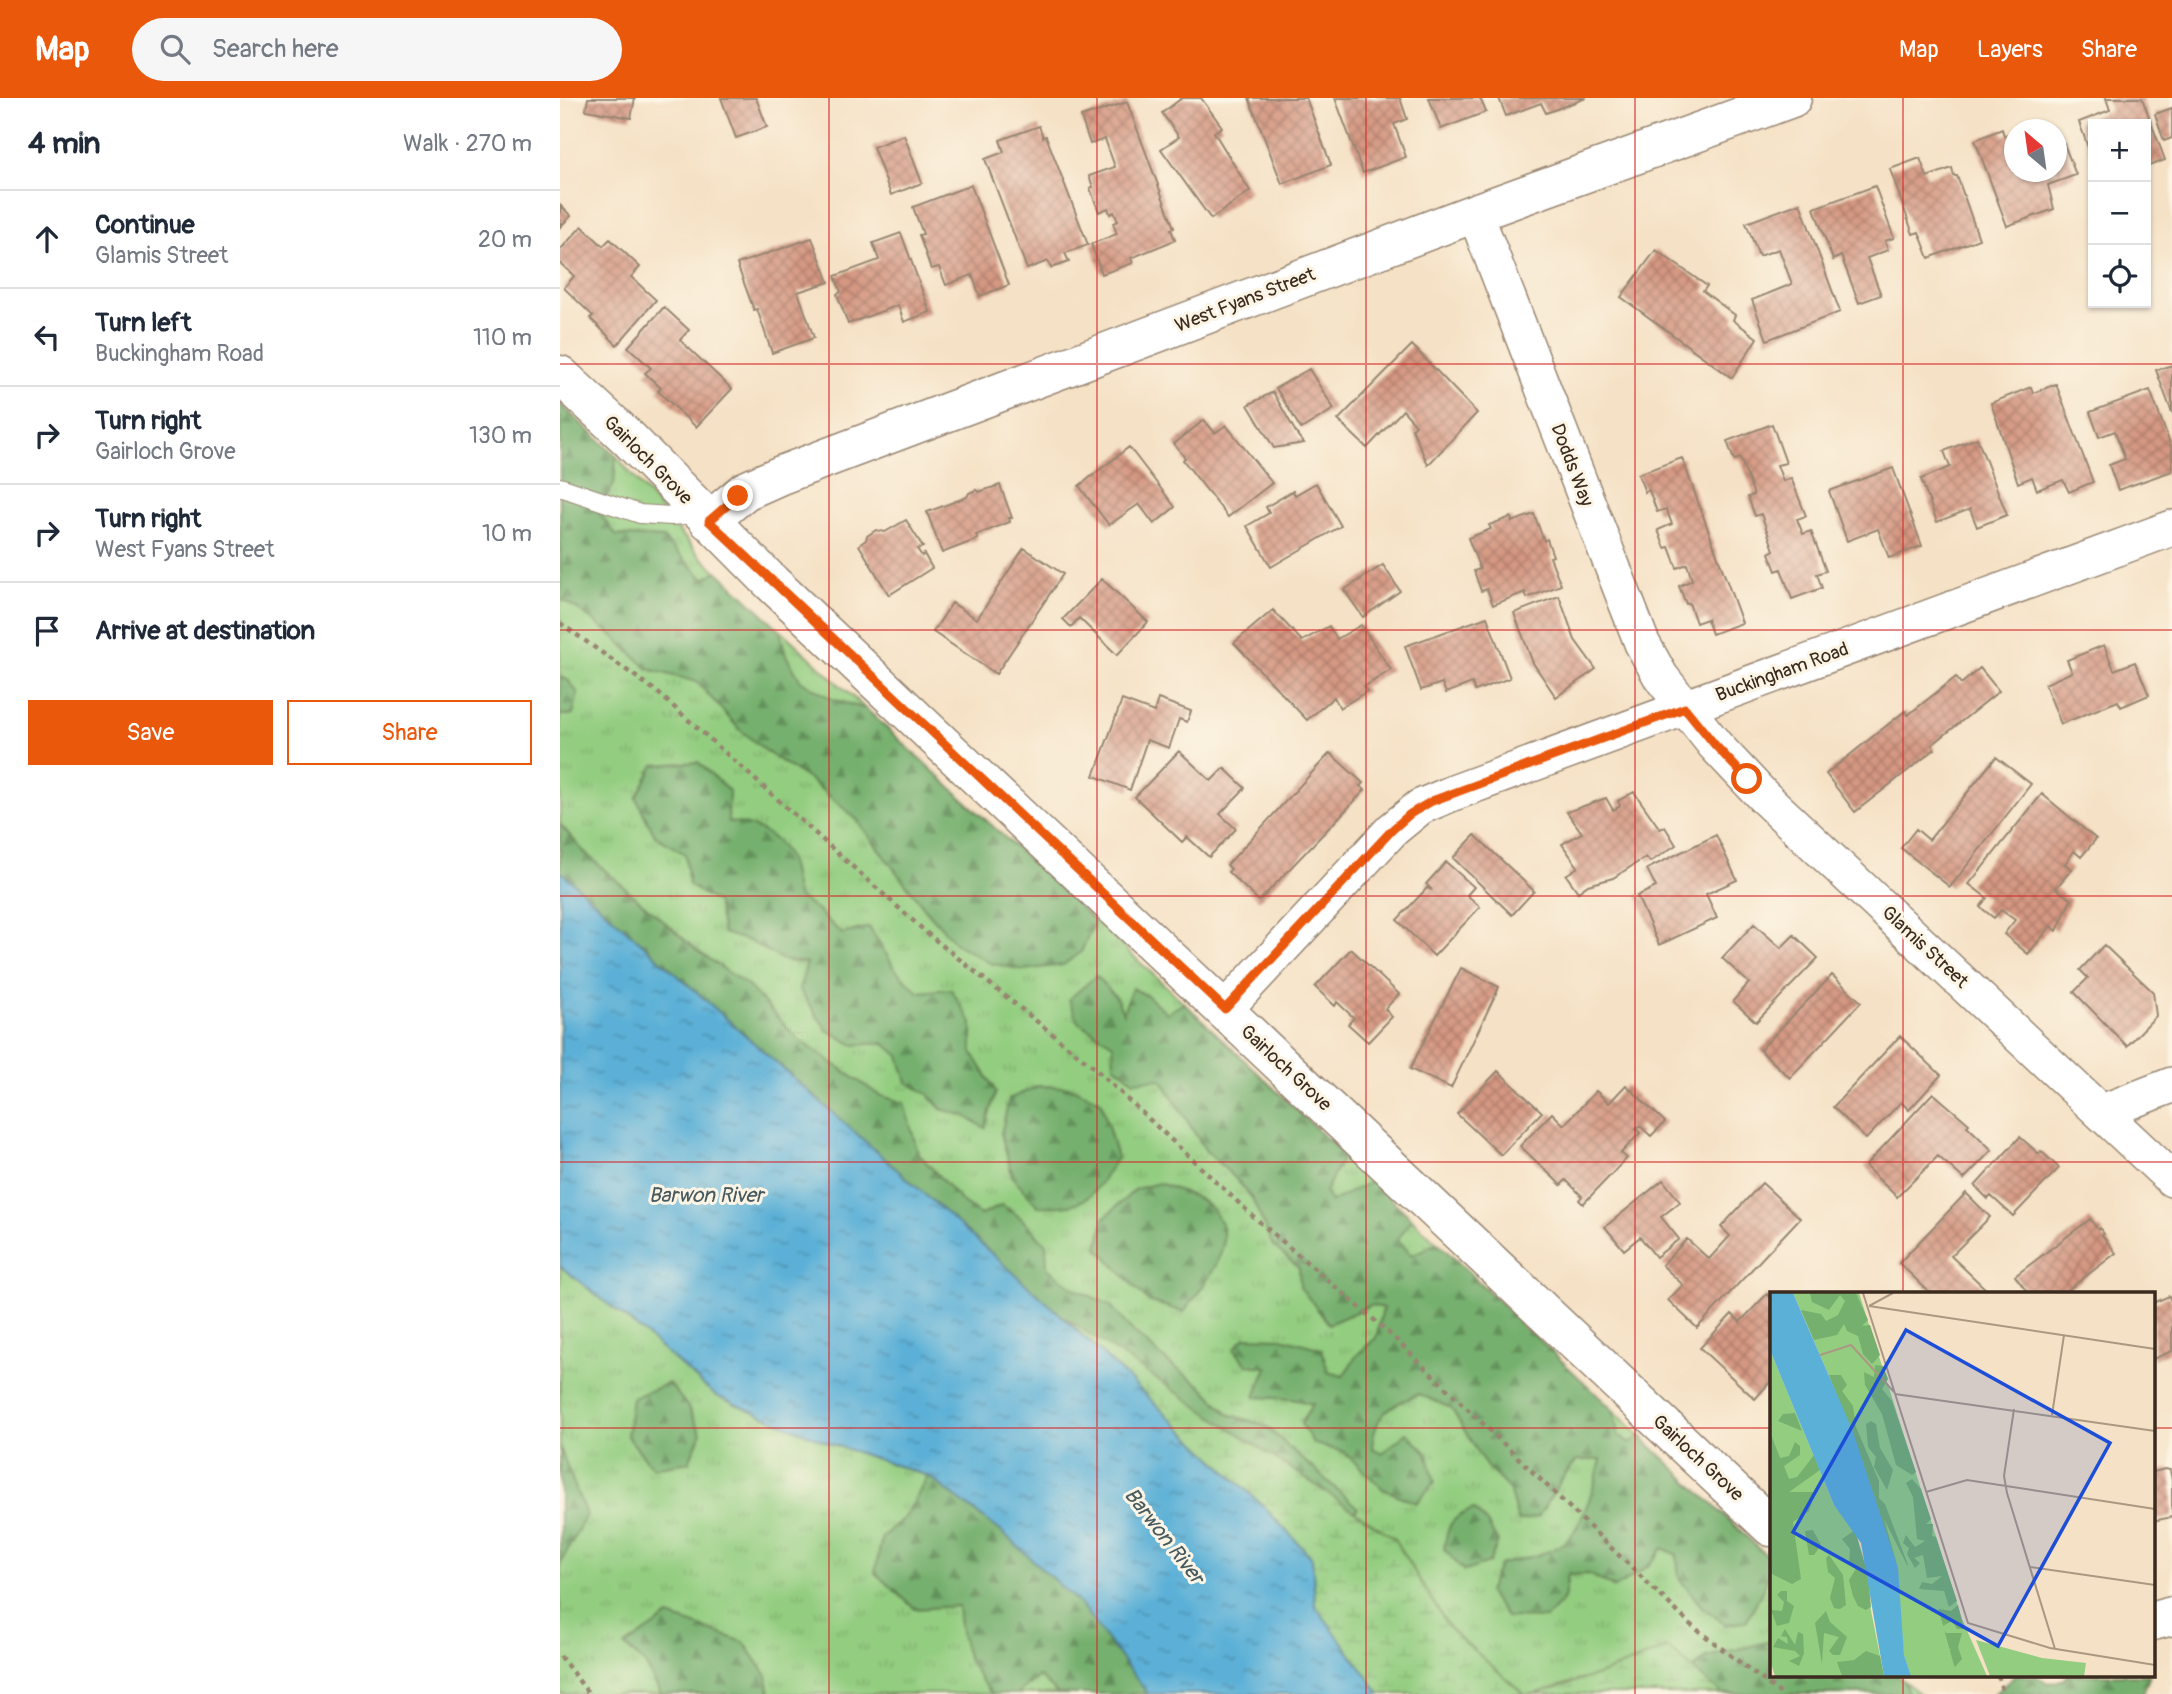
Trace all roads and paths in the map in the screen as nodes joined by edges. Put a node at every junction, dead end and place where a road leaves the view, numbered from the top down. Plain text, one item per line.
1 (1791, 98) edge
2 (1724, 110) edge
3 (1475, 213) junction
4 (560, 375) edge
5 (560, 487) edge
6 (706, 517) junction
7 (2172, 528) edge
8 (560, 623) edge
9 (1685, 708) junction
10 (1225, 1009) junction
11 (2172, 1085) edge
12 (2102, 1112) junction
13 (2172, 1179) edge
14 (1770, 1526) edge
15 (2172, 1616) edge
16 (2154, 1621) edge
17 (560, 1656) edge
18 (1998, 1676) edge
19 (589, 1694) edge
20 (1781, 1694) edge
21 (2003, 1694) edge

1 - 2 street, West Fyans Street
2 - 3 street, West Fyans Street
3 - 6 street, West Fyans Street
3 - 9 street, Dodds Way
4 - 6 street, Gairloch Grove
5 - 6 lane
6 - 10 street, Gairloch Grove
7 - 9 street, Buckingham Road
8 - 20 path
9 - 10 street, Buckingham Road
9 - 12 street, Glamis Street
10 - 14 street, Gairloch Grove
11 - 12 street
12 - 13 street, Glamis Street
15 - 16 street
17 - 19 path
18 - 21 path

